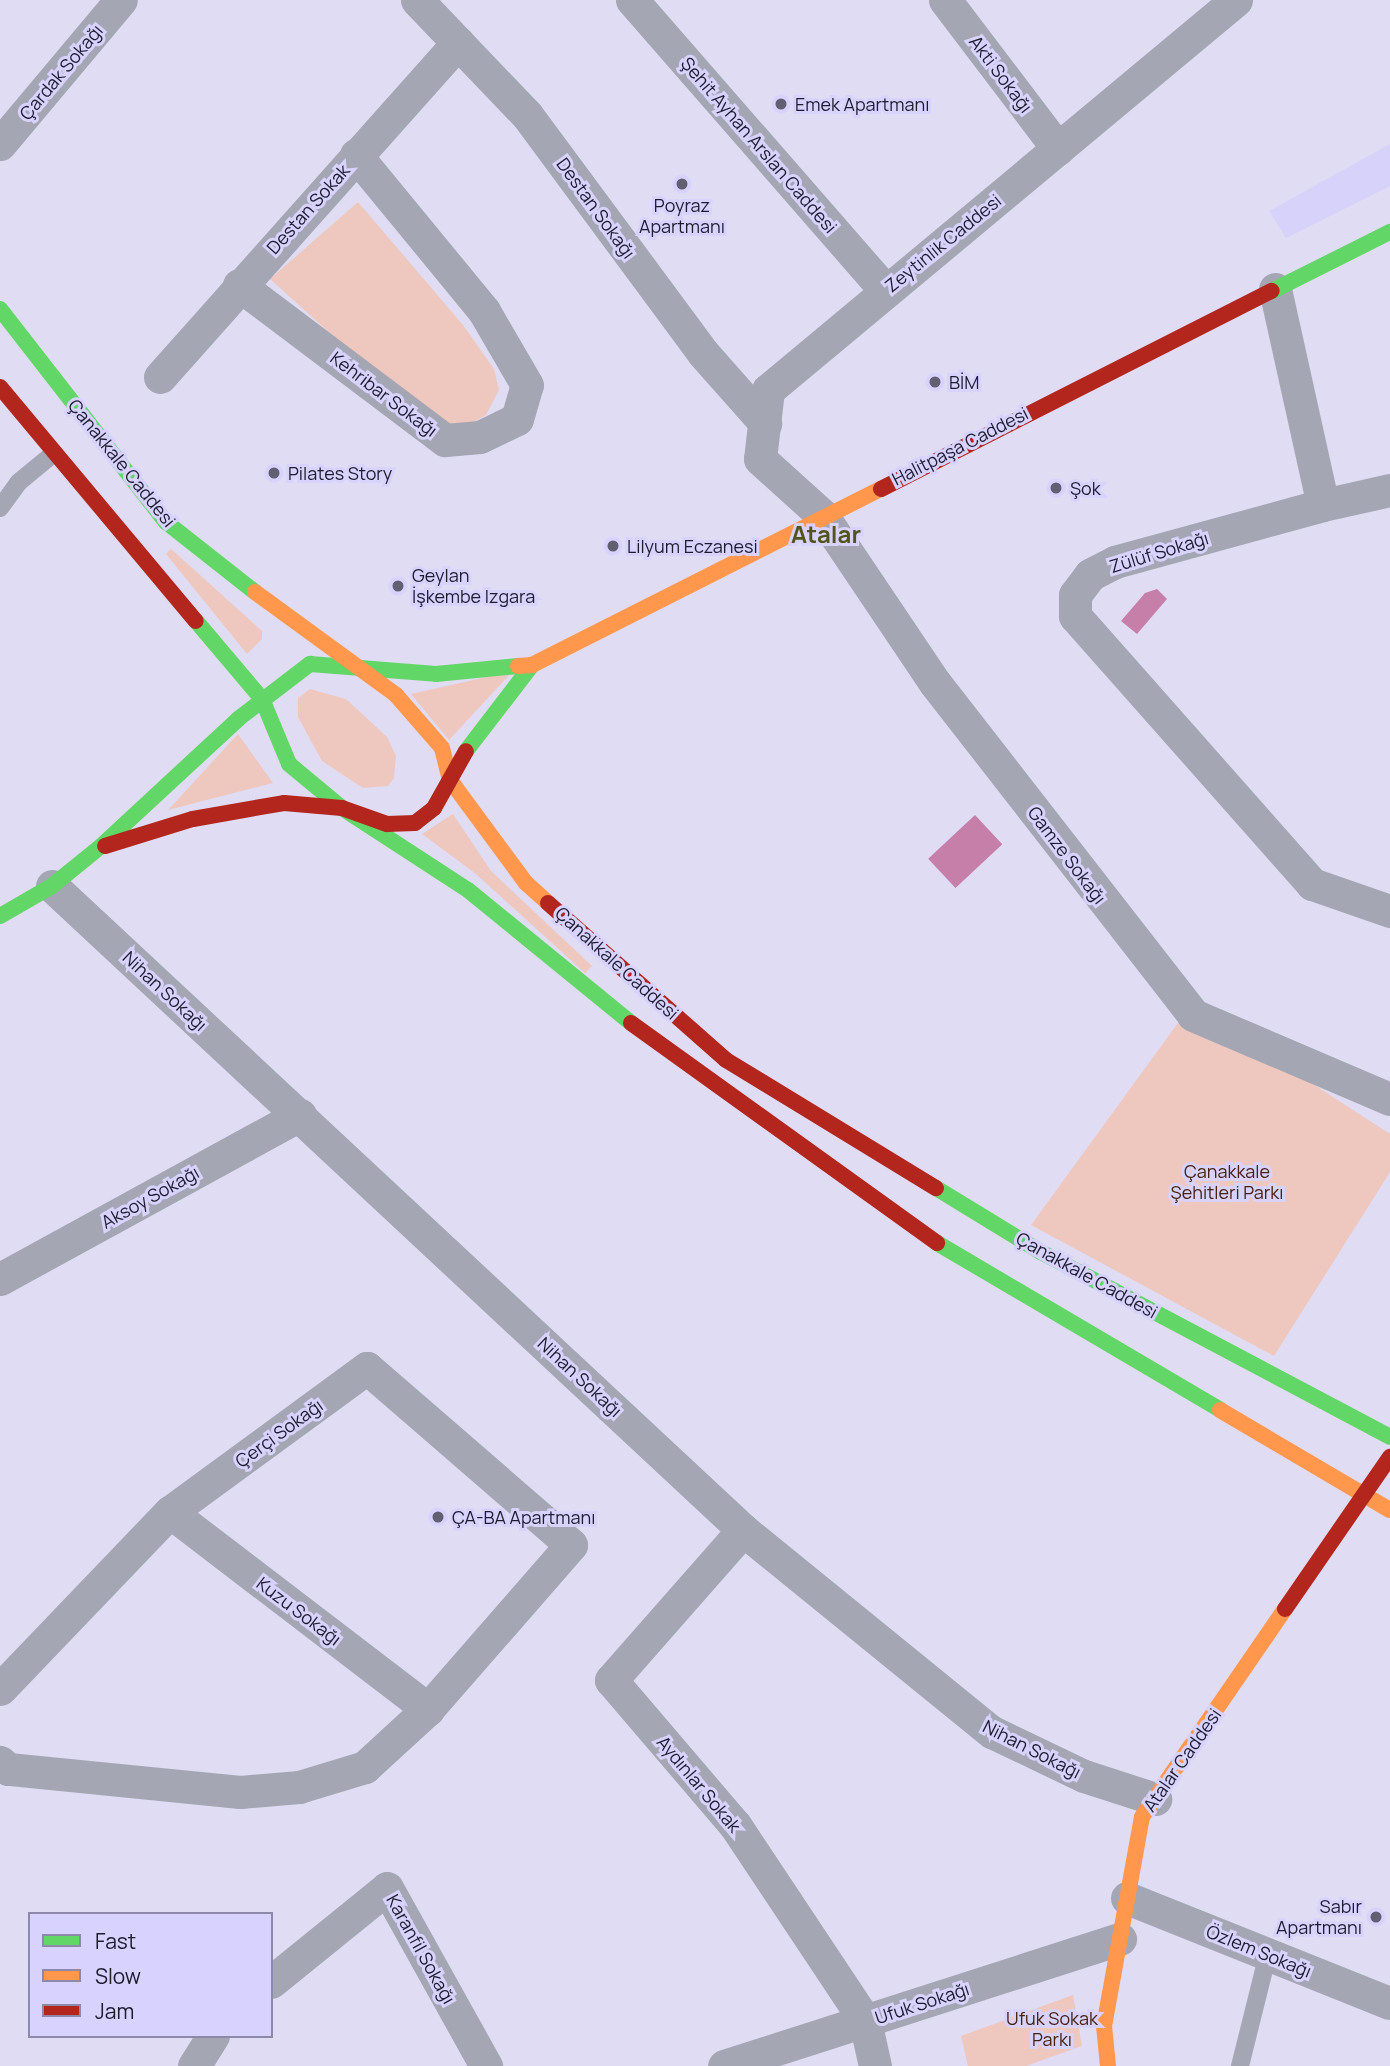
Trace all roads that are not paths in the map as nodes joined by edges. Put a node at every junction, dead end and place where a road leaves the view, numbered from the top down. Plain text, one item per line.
1 (121, 0) edge
2 (417, 0) edge
3 (632, 0) edge
4 (945, 0) edge
5 (1236, 0) edge
6 (458, 43) junction
7 (0, 144) edge
8 (1058, 149) junction
9 (356, 155) junction
10 (1390, 232) edge
11 (239, 285) junction
12 (1275, 289) junction
13 (886, 290) junction
14 (0, 309) edge
15 (160, 376) dead end
16 (0, 387) edge
17 (765, 423) junction
18 (54, 453) junction
19 (1390, 490) edge
20 (1324, 505) junction
21 (0, 508) edge
22 (822, 515) junction
23 (532, 665) junction
24 (355, 669) junction
25 (262, 699) junction
26 (450, 780) junction
27 (342, 808) junction
28 (100, 847) junction
29 (52, 886) junction
30 (1390, 911) edge
31 (0, 916) edge
32 (1388, 1091) edge
33 (300, 1115) junction
34 (0, 1279) edge
35 (1390, 1437) edge
36 (1390, 1457) edge
37 (1365, 1495) junction
38 (1390, 1510) edge
39 (170, 1512) junction
40 (743, 1531) junction
41 (0, 1689) edge
42 (428, 1709) junction
43 (0, 1762) edge
44 (1155, 1799) junction
45 (1128, 1898) junction
46 (1120, 1939) junction
47 (1268, 1954) junction
48 (273, 1980) edge
49 (1390, 2003) edge
50 (866, 2021) junction
51 (212, 2038) edge
52 (194, 2066) edge
53 (486, 2066) edge
54 (724, 2066) edge
55 (875, 2066) edge
56 (1108, 2066) edge
57 (1240, 2066) edge

1 - 7 street, Çardak Sokağı
2 - 6 street, Destan Sokağı
3 - 13 street, Şehit Ayhan Arslan Caddesi
4 - 8 street, Akti Sokağı
5 - 8 street, Zeytinlik Caddesi
6 - 9 street, Destan Sokak
6 - 17 street, Destan Sokağı
8 - 13 street, Zeytinlik Caddesi
9 - 11 street, Destan Sokak
9 - 11 street, Kehribar Sokağı
10 - 12 main road, Halitpaşa Caddesi
11 - 15 street, Destan Sokak
12 - 20 street
12 - 22 main road, Halitpaşa Caddesi
13 - 17 street, Zeytinlik Caddesi
14 - 24 main road, Çanakkale Caddesi
16 - 18 main road, Çanakkale Caddesi
17 - 22 street, Zeytinlik Caddesi
18 - 21 lane
18 - 25 main road, Çanakkale Caddesi
19 - 20 street, Zülüf Sokağı
20 - 30 street, Zülüf Sokağı
22 - 23 main road, Halitpaşa Caddesi
22 - 32 street, Gamze Sokağı
23 - 24 main road
23 - 26 main road
24 - 25 main road
24 - 26 main road, Çanakkale Caddesi
25 - 27 main road, Çanakkale Caddesi
25 - 28 main road
26 - 27 main road
26 - 35 main road, Çanakkale Caddesi
27 - 28 main road
27 - 37 main road, Çanakkale Caddesi
28 - 29 main road
29 - 31 main road
29 - 33 street, Nihan Sokağı
33 - 34 street, Aksoy Sokağı
33 - 40 street, Nihan Sokağı
36 - 37 main road, Atalar Caddesi
37 - 38 main road, Çanakkale Caddesi
37 - 44 main road, Atalar Caddesi
39 - 41 street, Çerçi Sokağı
39 - 42 street, Kuzu Sokağı
39 - 42 street, Çerçi Sokağı
40 - 44 street, Nihan Sokağı
40 - 50 street, Aydınlar Sokak
42 - 43 street
44 - 45 main road, Atalar Caddesi
45 - 46 main road, Atalar Caddesi
45 - 47 street, Özlem Sokağı
46 - 50 street, Ufuk Sokağı
46 - 56 main road, Atalar Caddesi
47 - 49 street, Özlem Sokağı
47 - 57 lane
48 - 53 street, Karanfil Sokağı
50 - 54 street, Ufuk Sokağı
50 - 55 street, Aydınlar Sokak
51 - 52 street

